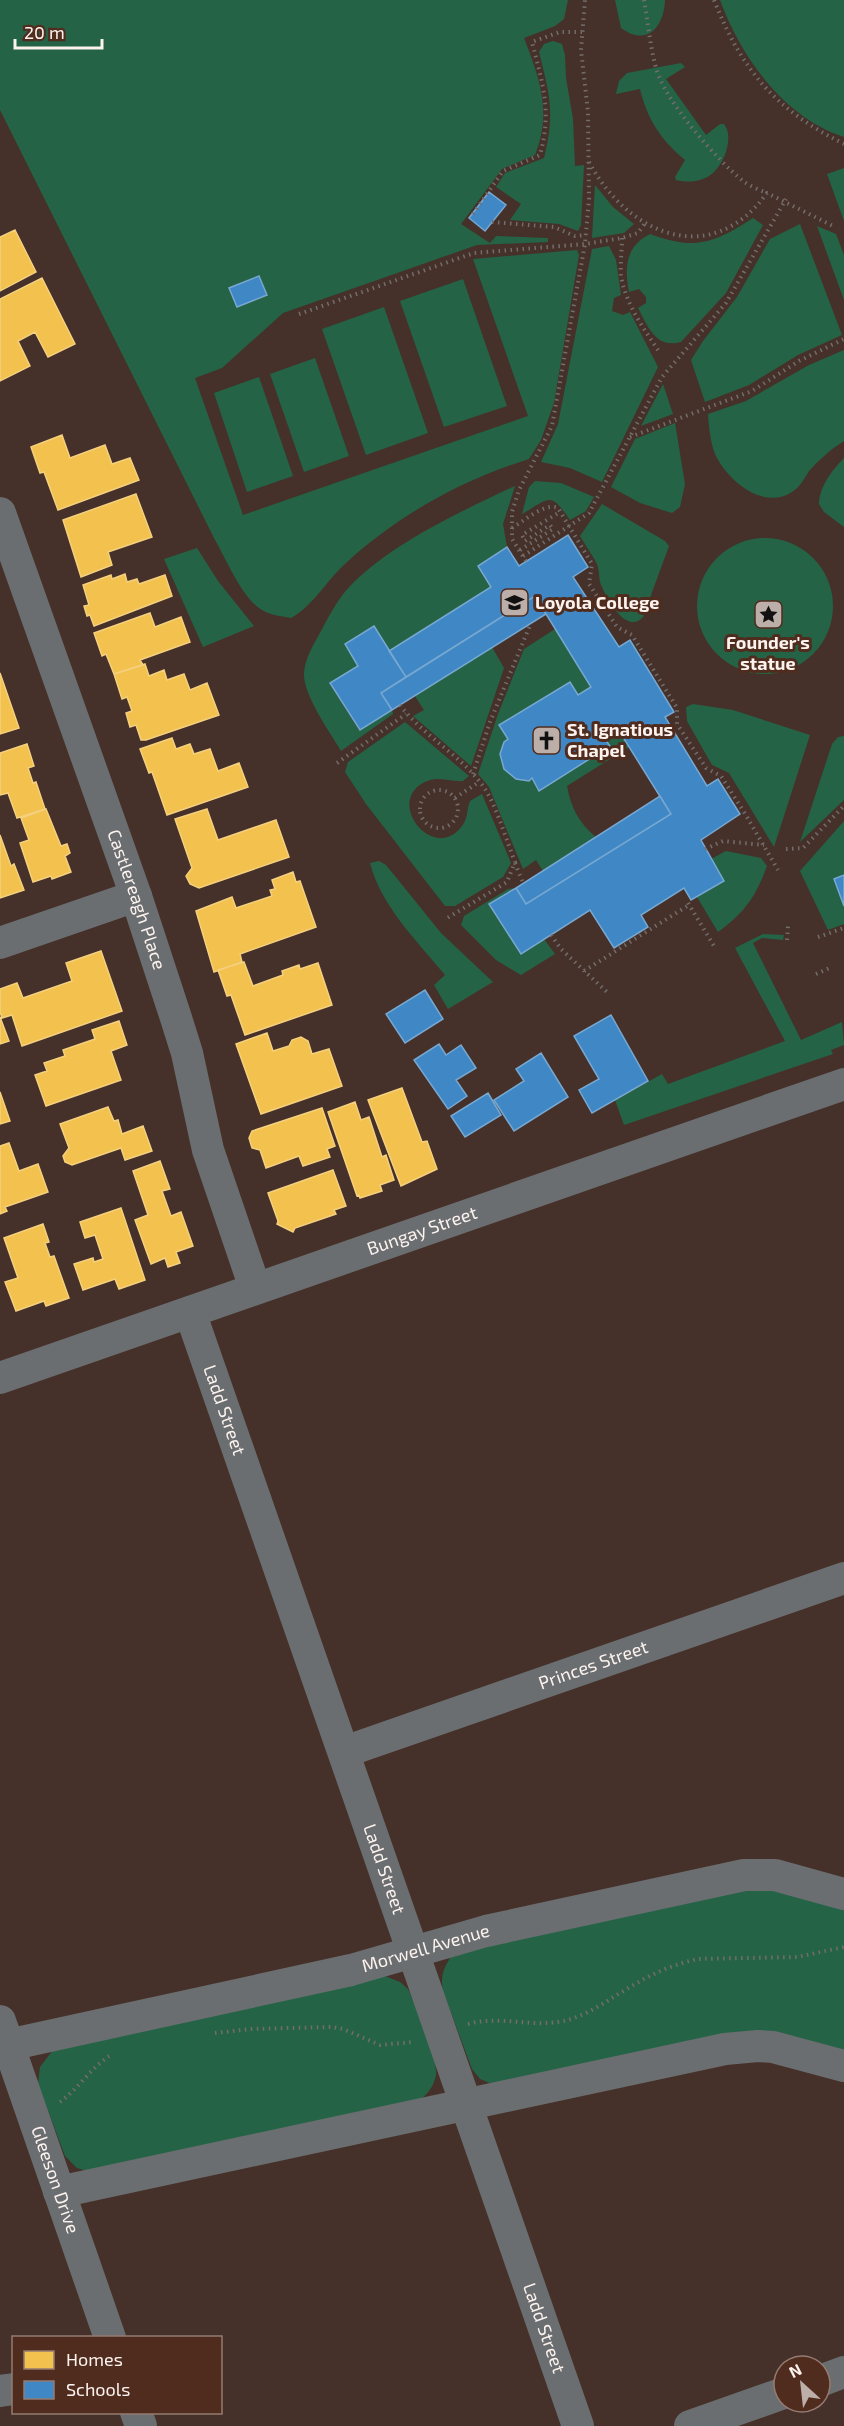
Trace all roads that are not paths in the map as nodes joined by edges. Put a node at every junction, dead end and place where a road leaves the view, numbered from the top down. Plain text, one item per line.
1 (3, 530) edge
2 (136, 896) junction
3 (0, 943) edge
4 (844, 1084) edge
5 (255, 1288) junction
6 (190, 1311) junction
7 (0, 1378) edge
8 (844, 1578) edge
9 (344, 1752) junction
10 (844, 1894) edge
11 (413, 1952) junction
12 (4, 2033) edge
13 (844, 2066) edge
14 (466, 2105) junction
15 (59, 2192) junction
16 (110, 2336) edge
17 (772, 2397) edge
18 (578, 2426) edge
19 (690, 2426) edge

1 - 2 street, Castlereagh Place
2 - 3 street
2 - 5 street, Castlereagh Place
4 - 5 street, Bungay Street
5 - 6 street, Bungay Street
6 - 7 street, Bungay Street
6 - 9 street, Ladd Street
8 - 9 street, Princes Street
9 - 11 street, Ladd Street
10 - 11 street, Morwell Avenue
11 - 12 street, Morwell Avenue
11 - 14 street, Ladd Street
12 - 15 street, Gleeson Drive
13 - 14 street
14 - 15 street
14 - 18 street, Ladd Street
15 - 16 street, Gleeson Drive
17 - 19 street

